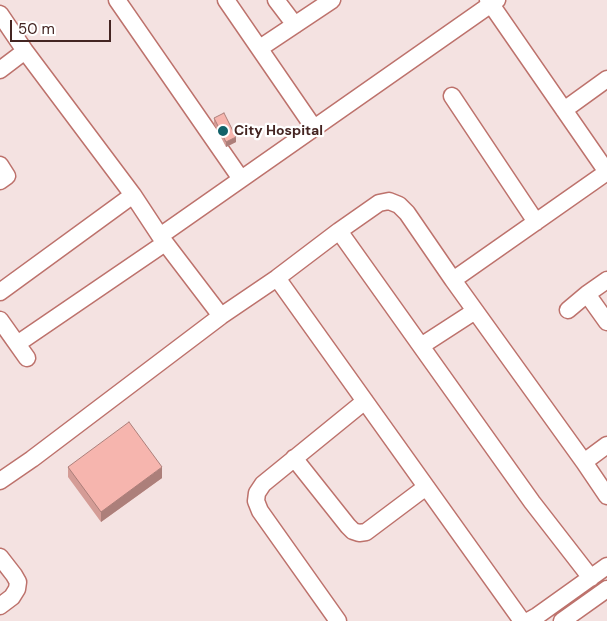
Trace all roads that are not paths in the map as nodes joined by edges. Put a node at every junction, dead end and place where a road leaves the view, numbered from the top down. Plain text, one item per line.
1 (117, 0) edge
2 (226, 0) edge
3 (276, 0) edge
4 (332, 0) edge
5 (492, 2) edge
6 (0, 14) edge
7 (295, 25) junction
8 (260, 48) junction
9 (25, 51) junction
10 (0, 70) edge
11 (607, 79) edge
12 (452, 96) dead end
13 (564, 110) junction
14 (314, 128) junction
15 (0, 165) edge
16 (607, 172) edge
17 (241, 179) junction
18 (0, 181) edge
19 (133, 195) junction
20 (536, 222) junction
21 (339, 231) junction
22 (162, 240) junction
23 (277, 278) junction
24 (453, 280) junction
25 (607, 280) edge
26 (0, 292) edge
27 (587, 294) junction
28 (568, 310) dead end
29 (475, 311) junction
30 (221, 316) junction
31 (0, 320) edge
32 (607, 322) edge
33 (17, 344) junction
34 (421, 346) junction
35 (27, 358) dead end
36 (365, 401) junction
37 (607, 445) edge
38 (294, 458) junction
39 (584, 462) junction
40 (0, 481) edge
41 (426, 487) junction
42 (607, 496) edge
43 (0, 557) edge
44 (607, 566) edge
45 (591, 578) junction
46 (607, 589) edge
47 (0, 606) edge
48 (338, 621) edge
49 (522, 621) edge
50 (528, 621) edge
51 (562, 621) edge

1 - 17 street
2 - 8 street
3 - 7 street
4 - 7 street
5 - 13 street
5 - 14 street
6 - 9 street
7 - 8 street
8 - 14 street
9 - 10 street
9 - 19 street
11 - 13 street
12 - 20 street
13 - 16 street
14 - 17 street
15 - 18 street
16 - 20 street
17 - 22 street
19 - 22 street
19 - 26 street
20 - 24 street
21 - 23 street
21 - 24 street
21 - 34 street
22 - 30 street
22 - 33 street
23 - 30 street
23 - 36 street
24 - 29 street
25 - 27 street
27 - 28 street
27 - 32 street
29 - 34 street
29 - 39 street
30 - 40 street
31 - 33 street
33 - 35 street
34 - 45 street
36 - 38 street
36 - 41 street
37 - 39 street
38 - 41 street
38 - 48 street
39 - 42 street
41 - 49 street
43 - 47 street
44 - 45 street
45 - 50 street
46 - 51 street

